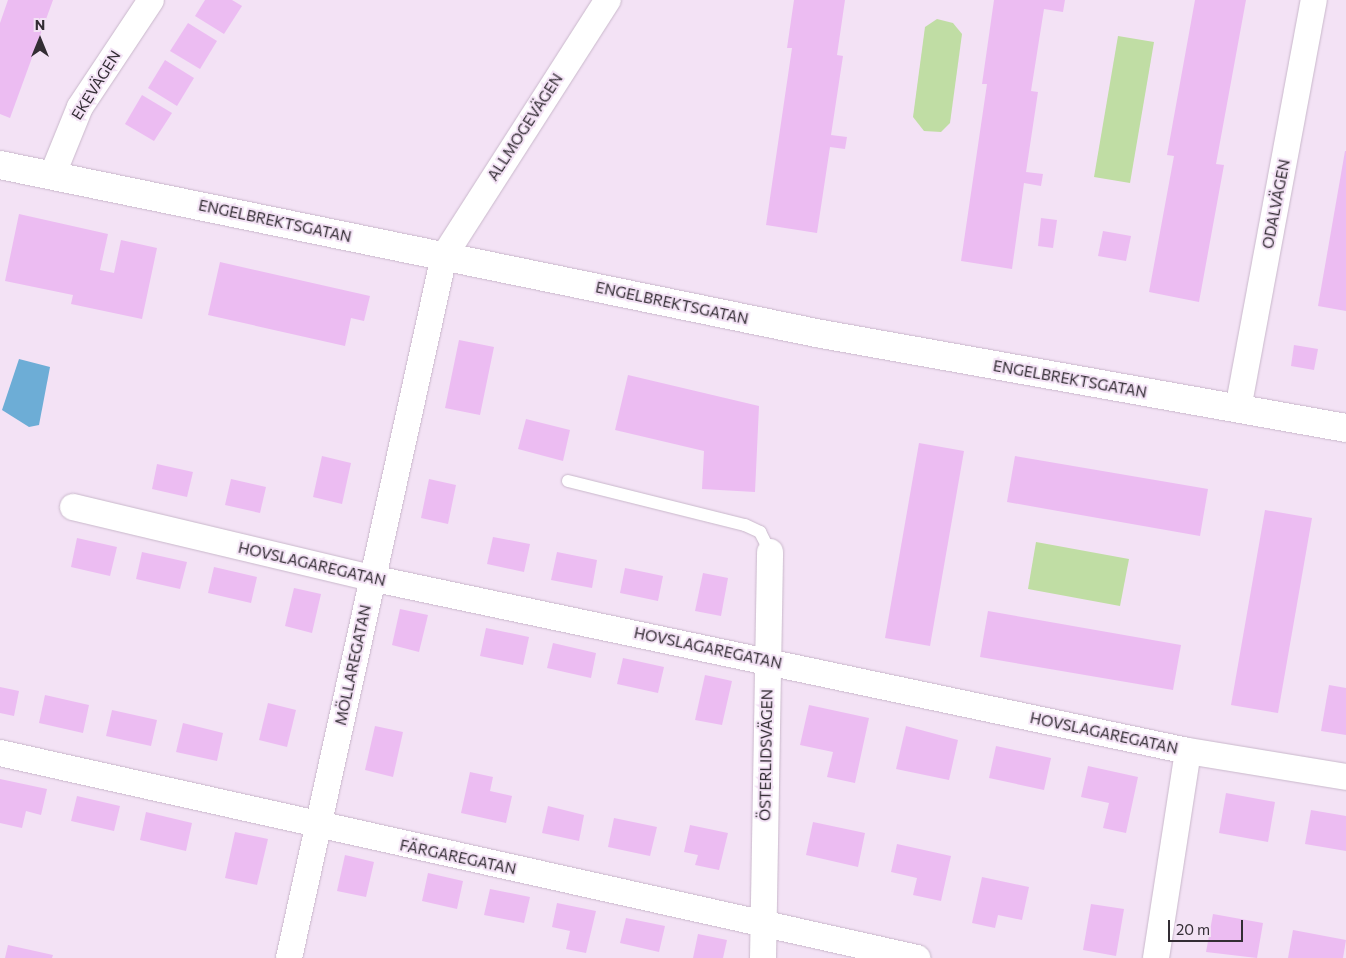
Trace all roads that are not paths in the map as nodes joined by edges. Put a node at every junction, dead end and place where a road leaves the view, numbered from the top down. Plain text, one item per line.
1 (151, 0) edge
2 (608, 0) edge
3 (1314, 0) edge
4 (0, 165) edge
5 (52, 176) junction
6 (444, 256) junction
7 (1238, 409) junction
8 (1346, 428) edge
9 (568, 481) dead end
10 (73, 507) dead end
11 (770, 552) joint
12 (371, 578) junction
13 (768, 660) junction
14 (1188, 751) junction
15 (0, 753) edge
16 (1346, 777) edge
17 (318, 827) junction
18 (763, 924) junction
19 (289, 958) edge
20 (762, 958) edge
21 (917, 958) edge
22 (1156, 958) edge

1 - 5 street, EKEVÄGEN
2 - 6 street, ALLMOGEVÄGEN
3 - 7 street, ODALVÄGEN
4 - 5 main road, ENGELBREKTSGATAN
5 - 6 main road, ENGELBREKTSGATAN
6 - 7 main road, ENGELBREKTSGATAN
6 - 12 street, MÖLLAREGATAN
7 - 8 main road, ENGELBREKTSGATAN
9 - 11 lane
10 - 12 street, HOVSLAGAREGATAN
11 - 13 street, ÖSTERLIDSVÄGEN
12 - 13 street, HOVSLAGAREGATAN
12 - 17 street, MÖLLAREGATAN
13 - 14 street, HOVSLAGAREGATAN
13 - 18 street, ÖSTERLIDSVÄGEN
14 - 16 street, HOVSLAGAREGATAN
14 - 22 street
15 - 17 street, FÄRGAREGATAN
17 - 18 street, FÄRGAREGATAN
17 - 19 street, MÖLLAREGATAN
18 - 20 street, ÖSTERLIDSVÄGEN
18 - 21 street, FÄRGAREGATAN

